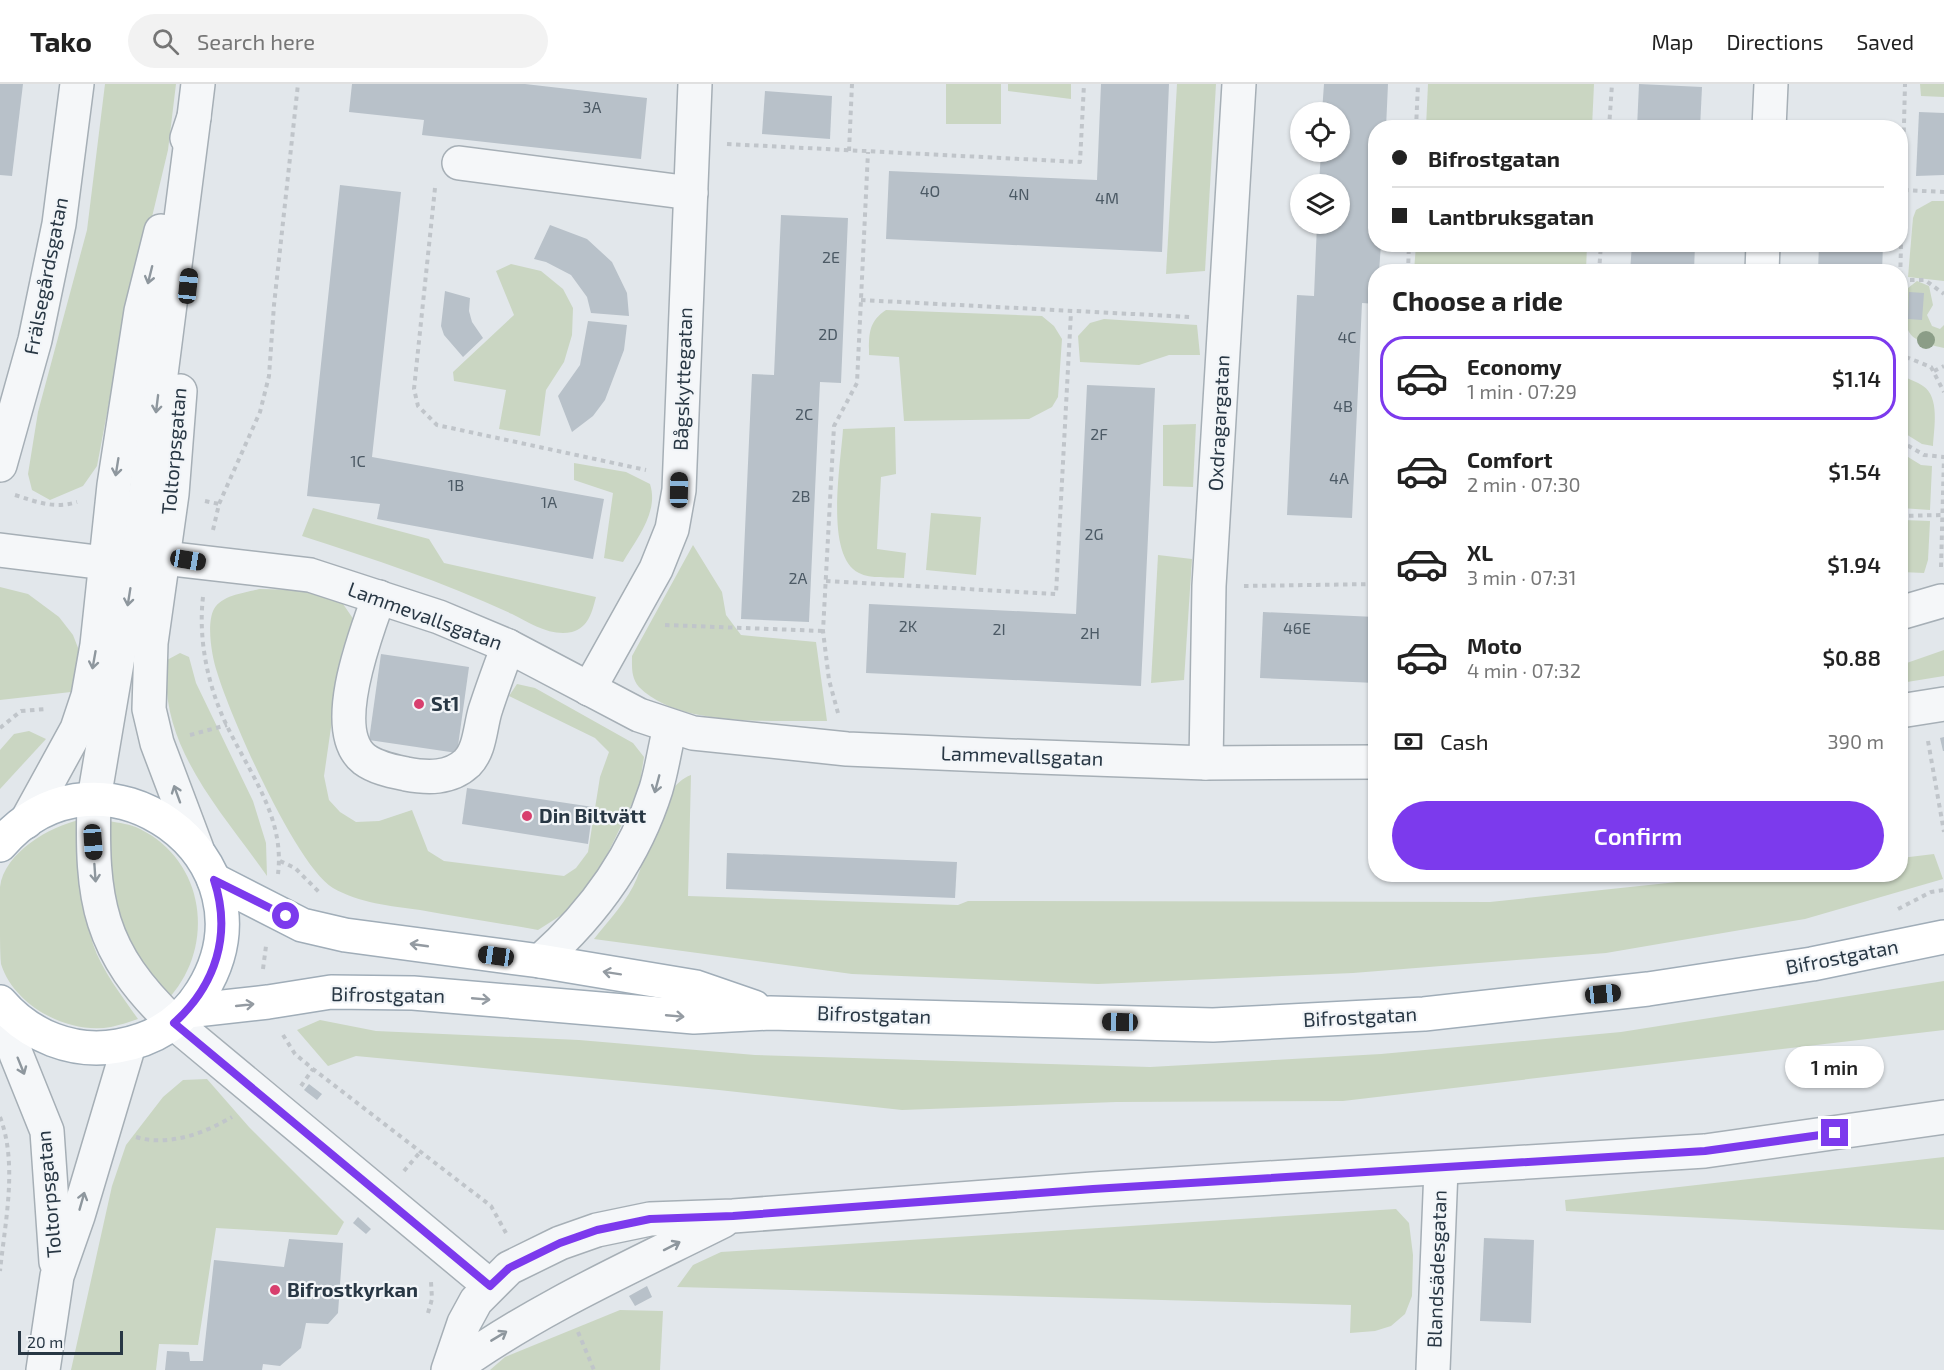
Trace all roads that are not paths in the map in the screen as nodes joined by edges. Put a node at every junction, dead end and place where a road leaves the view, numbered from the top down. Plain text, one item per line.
1 (77, 84) edge
2 (198, 84) edge
3 (696, 84) edge
4 (1239, 84) edge
5 (1771, 84) edge
6 (194, 117) junction
7 (1769, 120) edge
8 (459, 163) road end
9 (691, 193) junction
10 (0, 465) edge
11 (0, 550) edge
12 (164, 558) junction
13 (105, 563) junction
14 (379, 597) junction
15 (1941, 601) road end
16 (1908, 611) edge
17 (508, 646) junction
18 (589, 689) junction
19 (670, 727) junction
20 (1368, 762) edge
21 (1206, 763) junction
22 (94, 799) junction
23 (26, 822) junction
24 (0, 845) edge
25 (197, 849) junction
26 (214, 880) junction
27 (1944, 937) edge
28 (540, 962) junction
29 (3, 1006) edge
30 (770, 1012) junction
31 (180, 1017) junction
32 (129, 1044) junction
33 (1944, 1118) edge
34 (1441, 1169) junction
35 (733, 1216) junction
36 (57, 1276) junction
37 (490, 1286) junction
38 (43, 1370) edge
39 (450, 1370) edge
40 (1433, 1370) edge

1 - 10 street, Frälsegårdsgatan
2 - 6 street, Toltorpsgatan
3 - 9 street, Bågskyttegatan
4 - 21 street, Oxdragargatan
5 - 7 street
6 - 12 street, Toltorpsgatan
6 -> 13 street, Toltorpsgatan
6 -> 22 street
8 - 9 street
9 - 18 street, Bågskyttegatan
11 - 13 street
12 - 14 street, Lammevallsgatan
25 -> 12 street, Toltorpsgatan
13 -> 23 street, Toltorpsgatan
14 - 17 street, Lammevallsgatan
14 - 17 street
15 - 16 street
17 - 18 street, Lammevallsgatan
18 - 19 street, Lammevallsgatan
19 - 21 street, Lammevallsgatan
19 -> 28 street
20 - 21 street, Lammevallsgatan
22 - 23 main road
22 - 25 main road
22 -> 31 street
23 - 24 main road
25 - 26 main road
28 -> 26 main road, Bifrostgatan
26 - 31 main road
27 - 30 main road, Bifrostgatan
30 -> 28 main road, Bifrostgatan
29 - 32 main road
29 -> 36 street, Toltorpsgatan
31 -> 30 main road, Bifrostgatan
31 - 32 main road
31 - 37 street
36 -> 32 street, Toltorpsgatan
33 - 34 street
34 - 35 street
34 - 40 street, Blandsädesgatan
35 - 37 street
39 -> 35 street
36 - 38 street, Toltorpsgatan
37 - 39 street

